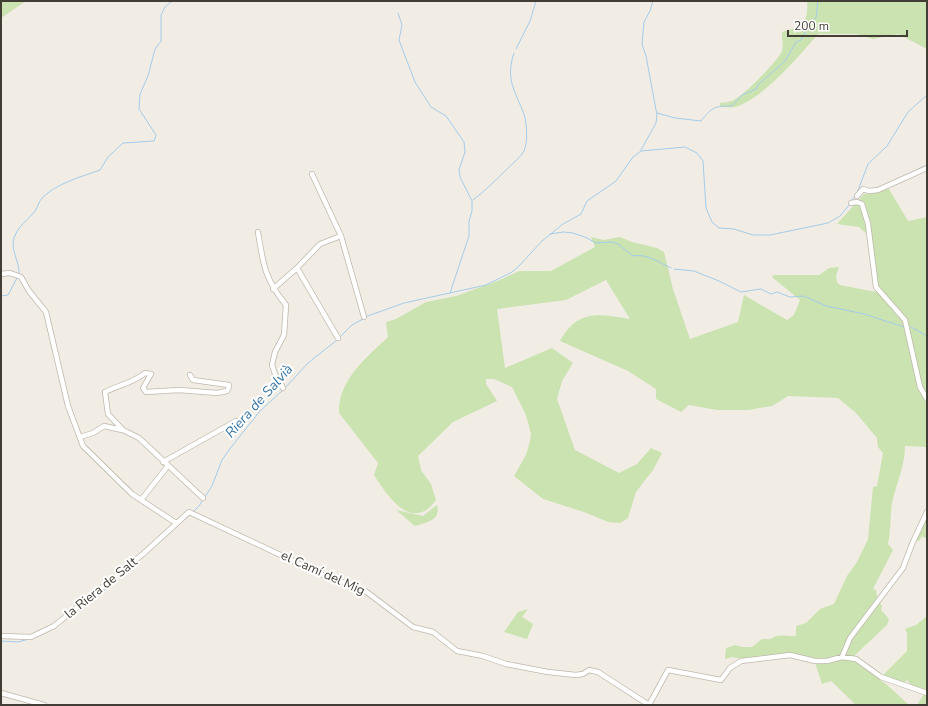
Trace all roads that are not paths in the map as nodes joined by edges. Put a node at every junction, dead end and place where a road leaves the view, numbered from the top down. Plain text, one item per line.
1 (927, 168) edge
2 (312, 174) dead end
3 (857, 196) dead end
4 (851, 203) dead end
5 (258, 232) dead end
6 (341, 236) junction
7 (297, 268) junction
8 (1, 274) edge
9 (273, 289) junction
10 (364, 317) dead end
11 (338, 338) dead end
12 (190, 375) dead end
13 (283, 388) dead end
14 (927, 399) edge
15 (236, 421) dead end
16 (123, 430) junction
17 (83, 436) dead end
18 (163, 462) junction
19 (167, 467) junction
20 (202, 498) dead end
21 (141, 500) junction
22 (189, 512) joint
23 (927, 512) edge
24 (176, 523) junction
25 (1, 636) edge
26 (842, 657) junction
27 (1, 693) edge
28 (927, 693) edge
29 (44, 705) edge
30 (649, 705) edge

1 - 3 street
2 - 6 street
4 - 14 street
5 - 9 street
6 - 7 street
6 - 10 street
7 - 9 street
7 - 11 street
8 - 21 street
9 - 13 street
12 - 16 street
15 - 18 street
16 - 17 street
16 - 18 street
18 - 19 street
19 - 20 street
19 - 21 street
21 - 24 street
22 - 24 street, la Riera de Salt
22 - 30 street, el Camí del Mig
23 - 26 street
24 - 25 street, la Riera de Salt
26 - 28 street
26 - 30 street, el Camí del Mig
27 - 29 street

